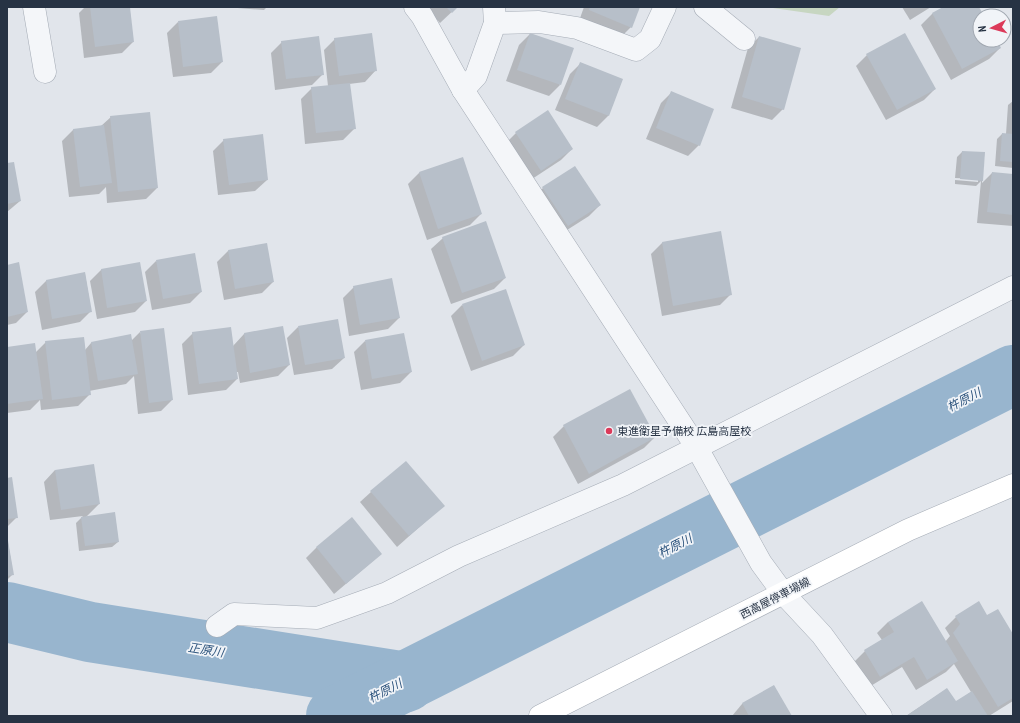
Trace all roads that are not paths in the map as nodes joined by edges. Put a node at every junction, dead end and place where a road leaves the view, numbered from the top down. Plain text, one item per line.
1 (34, 7) edge
2 (415, 7) edge
3 (665, 7) edge
4 (705, 7) edge
5 (494, 15) edge
6 (744, 39) dead end
7 (45, 72) dead end
8 (463, 90) junction
9 (1013, 288) edge
10 (701, 455) junction
11 (1013, 485) edge
12 (783, 593) junction
13 (216, 626) dead end
14 (540, 716) edge
15 (881, 716) edge

1 - 7 street
2 - 8 street
3 - 5 street
4 - 6 street
5 - 8 street
8 - 10 street
9 - 10 street
10 - 12 street
10 - 13 street
11 - 12 main road, 西高屋停車場線
12 - 14 main road, 西高屋停車場線
12 - 15 street

